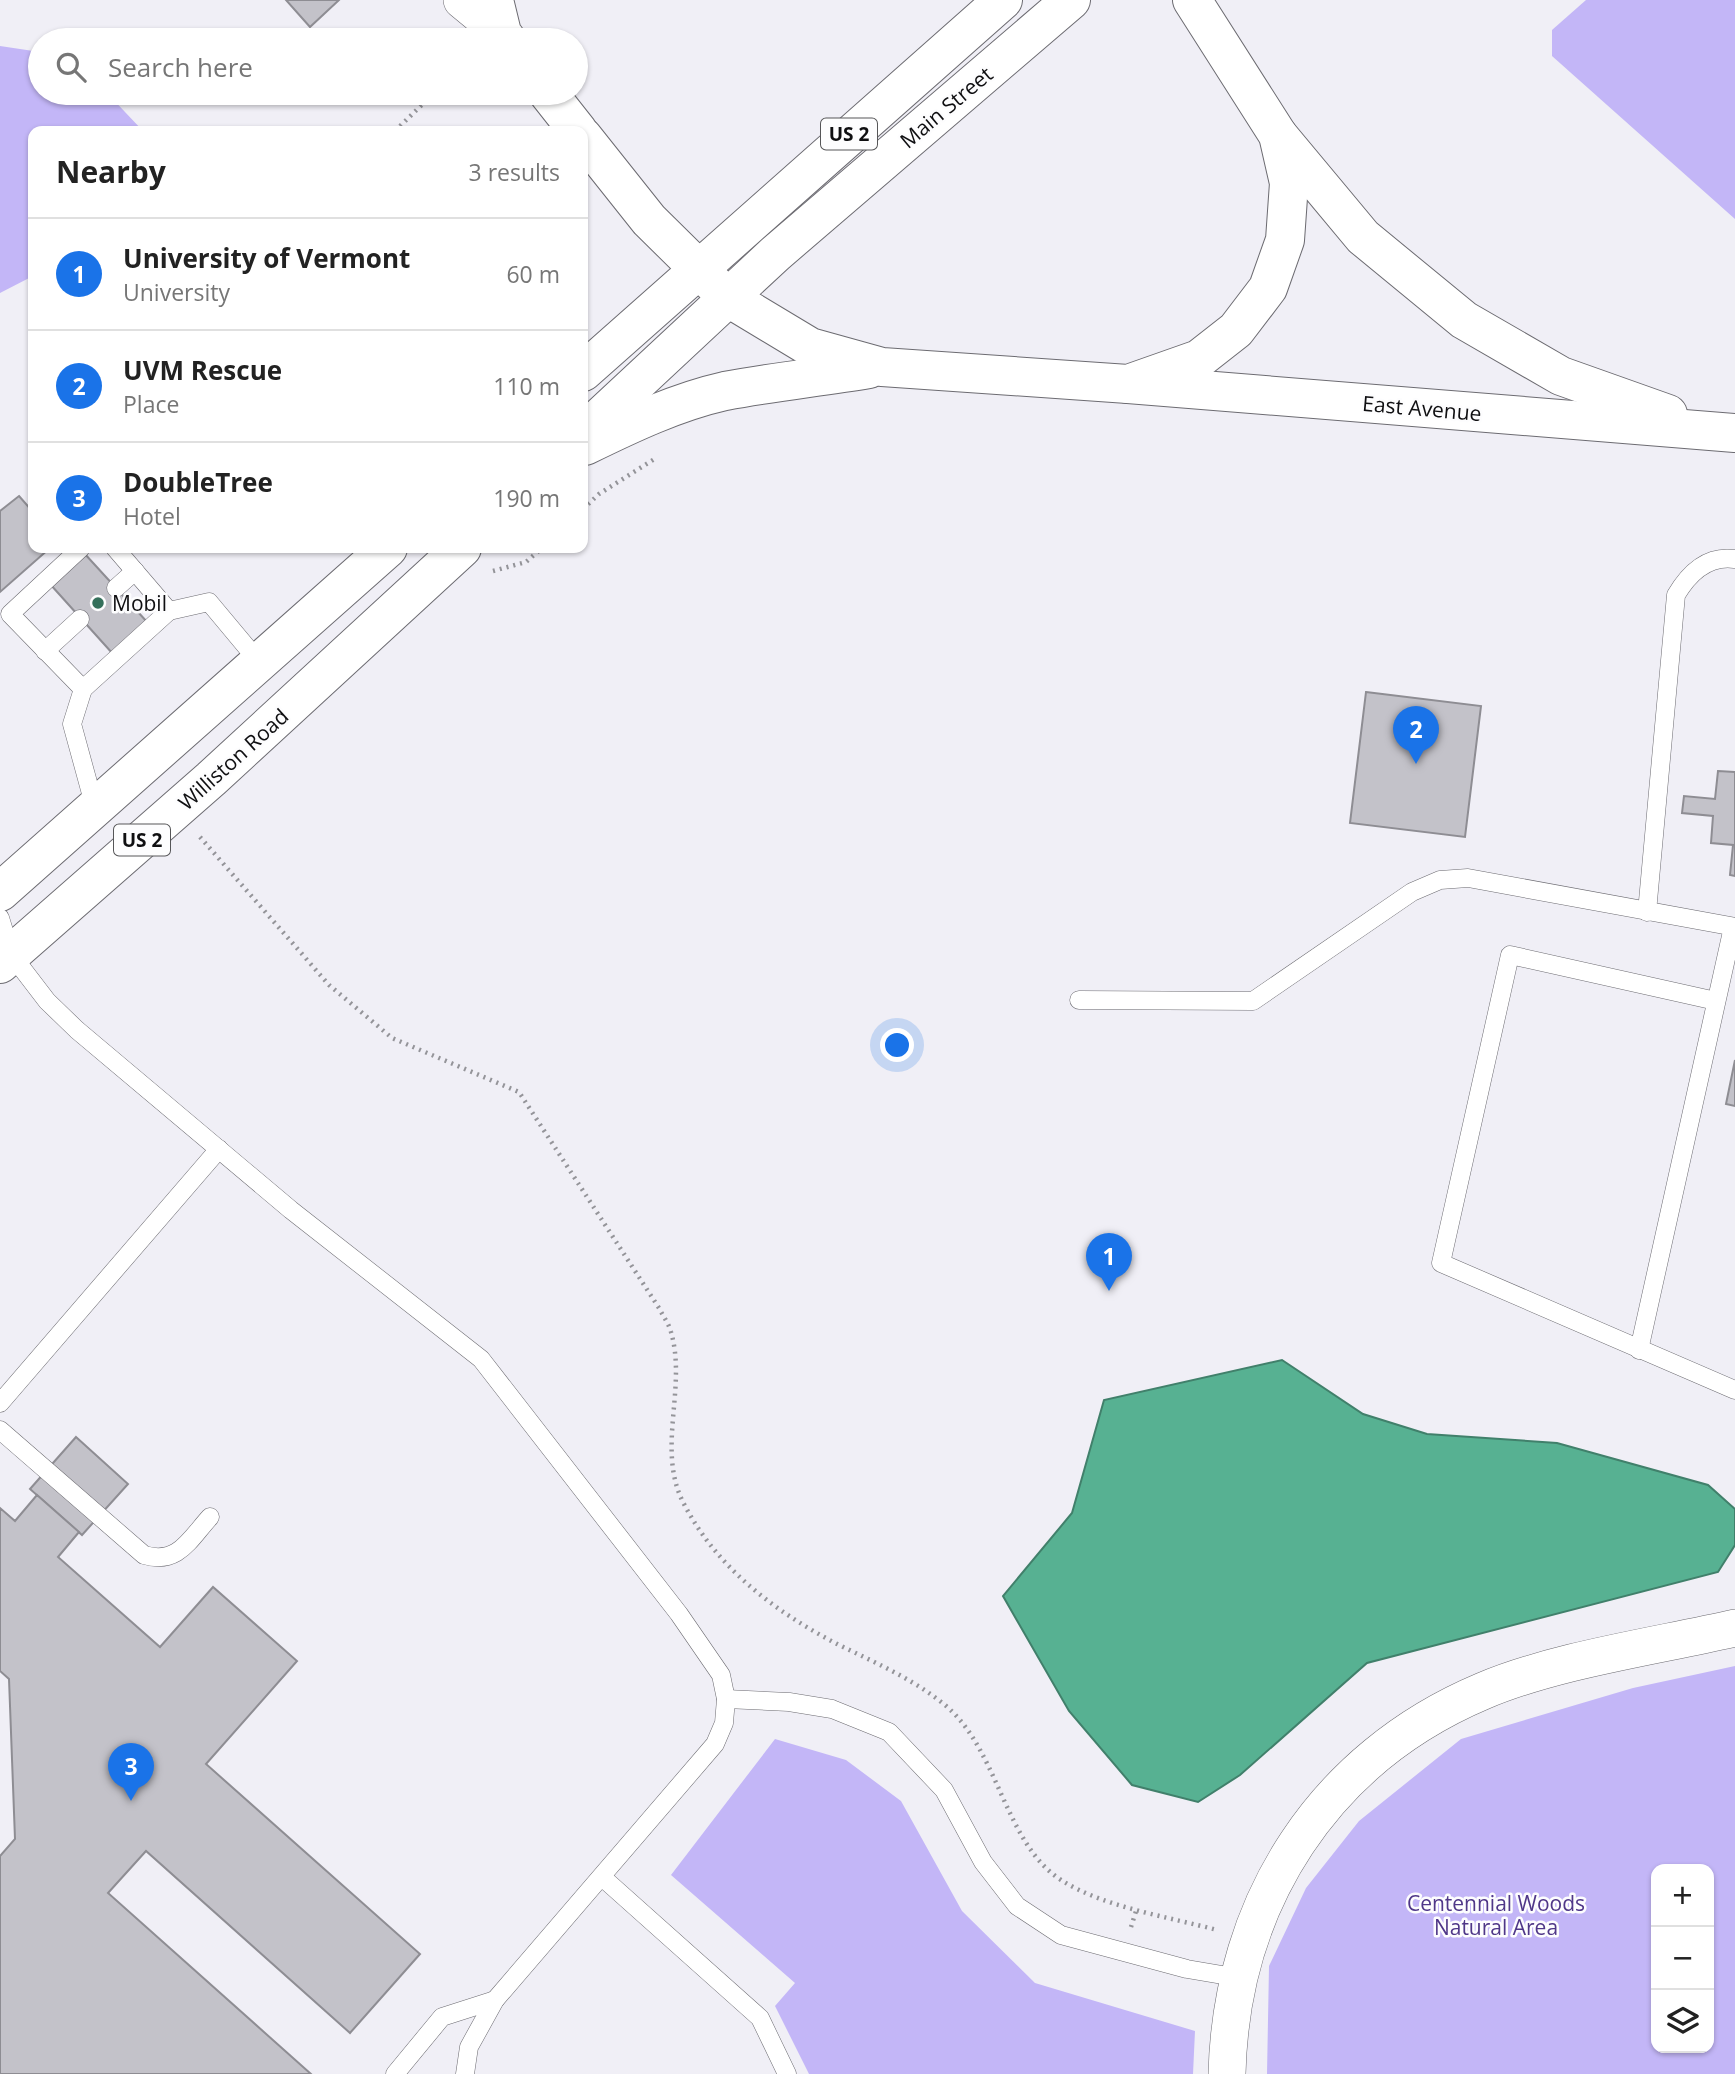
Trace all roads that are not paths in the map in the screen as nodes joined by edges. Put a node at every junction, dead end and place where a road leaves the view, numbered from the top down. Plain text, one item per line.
1 (462, 0) edge
2 (1003, 0) edge
3 (1071, 0) edge
4 (1192, 0) edge
5 (501, 24) edge
6 (557, 105) edge
7 (574, 126) edge
8 (1278, 135) junction
9 (588, 143) edge
10 (696, 269) junction
11 (727, 298) junction
12 (588, 367) edge
13 (882, 367) junction
14 (1128, 384) junction
15 (588, 428) edge
16 (1726, 433) edge
17 (588, 445) edge
18 (75, 553) edge
19 (119, 553) edge
20 (382, 553) edge
21 (457, 553) edge
22 (1735, 558) edge
23 (135, 571) junction
24 (116, 588) dead end
25 (169, 611) junction
26 (5, 617) edge
27 (80, 619) dead end
28 (45, 651) junction
29 (259, 662) junction
30 (83, 689) junction
31 (95, 808) junction
32 (0, 892) edge
33 (1647, 912) junction
34 (0, 918) edge
35 (1734, 927) edge
36 (4, 956) edge
37 (1079, 1000) dead end
38 (1716, 1001) junction
39 (219, 1149) junction
40 (1639, 1350) junction
41 (1735, 1390) edge
42 (0, 1403) edge
43 (0, 1430) edge
44 (210, 1517) dead end
45 (1735, 1628) edge
46 (726, 1699) junction
47 (601, 1877) junction
48 (1240, 1978) junction
49 (495, 2000) junction
50 (395, 2074) edge
51 (465, 2074) edge
52 (787, 2074) edge
53 (1227, 2074) edge

1 - 5 street
2 - 10 main road, Main Street / US 2
3 - 11 main road, Main Street / US 2
4 - 8 main road, East Avenue
6 - 7 main road
8 - 14 main road, East Avenue
8 - 16 main road, East Avenue
9 - 10 main road, East Avenue
10 - 11 main road, East Avenue
10 - 12 main road, US 2
11 - 13 main road, East Avenue
11 - 15 main road, US 2
13 - 14 main road, East Avenue
13 - 17 main road
14 - 16 main road, East Avenue
18 - 26 lane
19 - 23 lane
20 - 29 main road, US 2
21 - 36 main road, Williston Road / US 2
22 - 33 lane
23 - 24 lane
23 - 25 lane
25 - 29 lane
25 - 30 lane
26 - 28 lane
27 - 28 lane
28 - 30 lane
29 - 31 main road, US 2
30 - 31 lane
31 - 32 main road, US 2
33 - 35 lane
33 - 37 lane
34 - 36 lane
35 - 38 lane
36 - 39 lane
38 - 40 lane
38 - 40 lane
39 - 42 lane
39 - 46 lane
40 - 41 lane
43 - 44 lane
45 - 48 street
46 - 47 lane
46 - 48 lane
47 - 49 lane
47 - 52 lane
48 - 53 street
49 - 50 lane
49 - 51 lane

